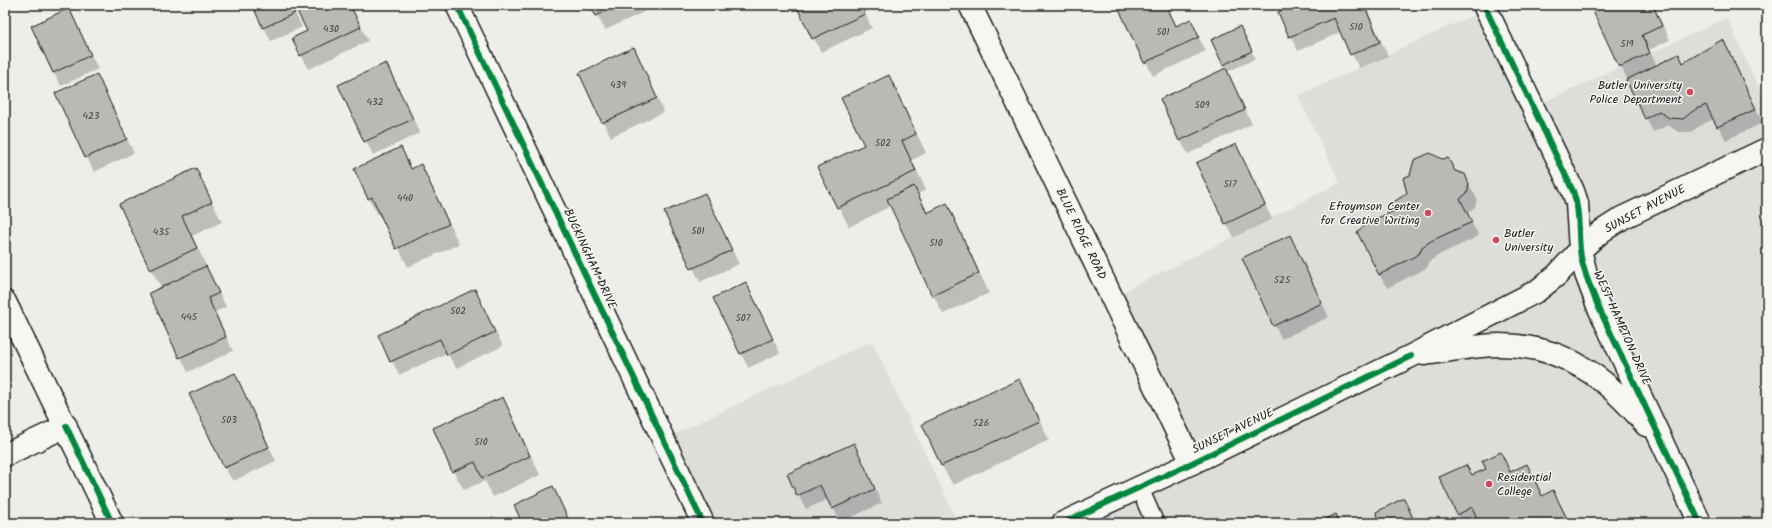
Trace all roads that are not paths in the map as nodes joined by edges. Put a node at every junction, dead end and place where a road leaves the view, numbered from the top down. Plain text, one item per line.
1 (457, 5) edge
2 (970, 5) edge
3 (1484, 5) edge
4 (1767, 149) edge
5 (1580, 250) junction
6 (5, 302) edge
7 (1411, 356) junction
8 (66, 426) junction
9 (1664, 446) junction
10 (5, 455) edge
11 (1192, 462) junction
12 (1139, 487) junction
13 (112, 523) edge
14 (703, 523) edge
15 (1063, 523) edge
16 (1155, 523) edge
17 (1700, 523) edge

1 - 14 street, BUCKINGHAM DRIVE
2 - 11 street, BLUE RIDGE ROAD
3 - 5 street, WEST HAMPTON DRIVE
4 - 5 street, SUNSET AVENUE
5 - 7 street, SUNSET AVENUE
5 - 9 street, WEST HAMPTON DRIVE
6 - 8 street
7 - 9 street
7 - 11 street, SUNSET AVENUE
8 - 10 street
8 - 13 street
9 - 17 street, WEST HAMPTON DRIVE
11 - 12 street, SUNSET AVENUE
12 - 15 street, SUNSET AVENUE
12 - 16 lane

